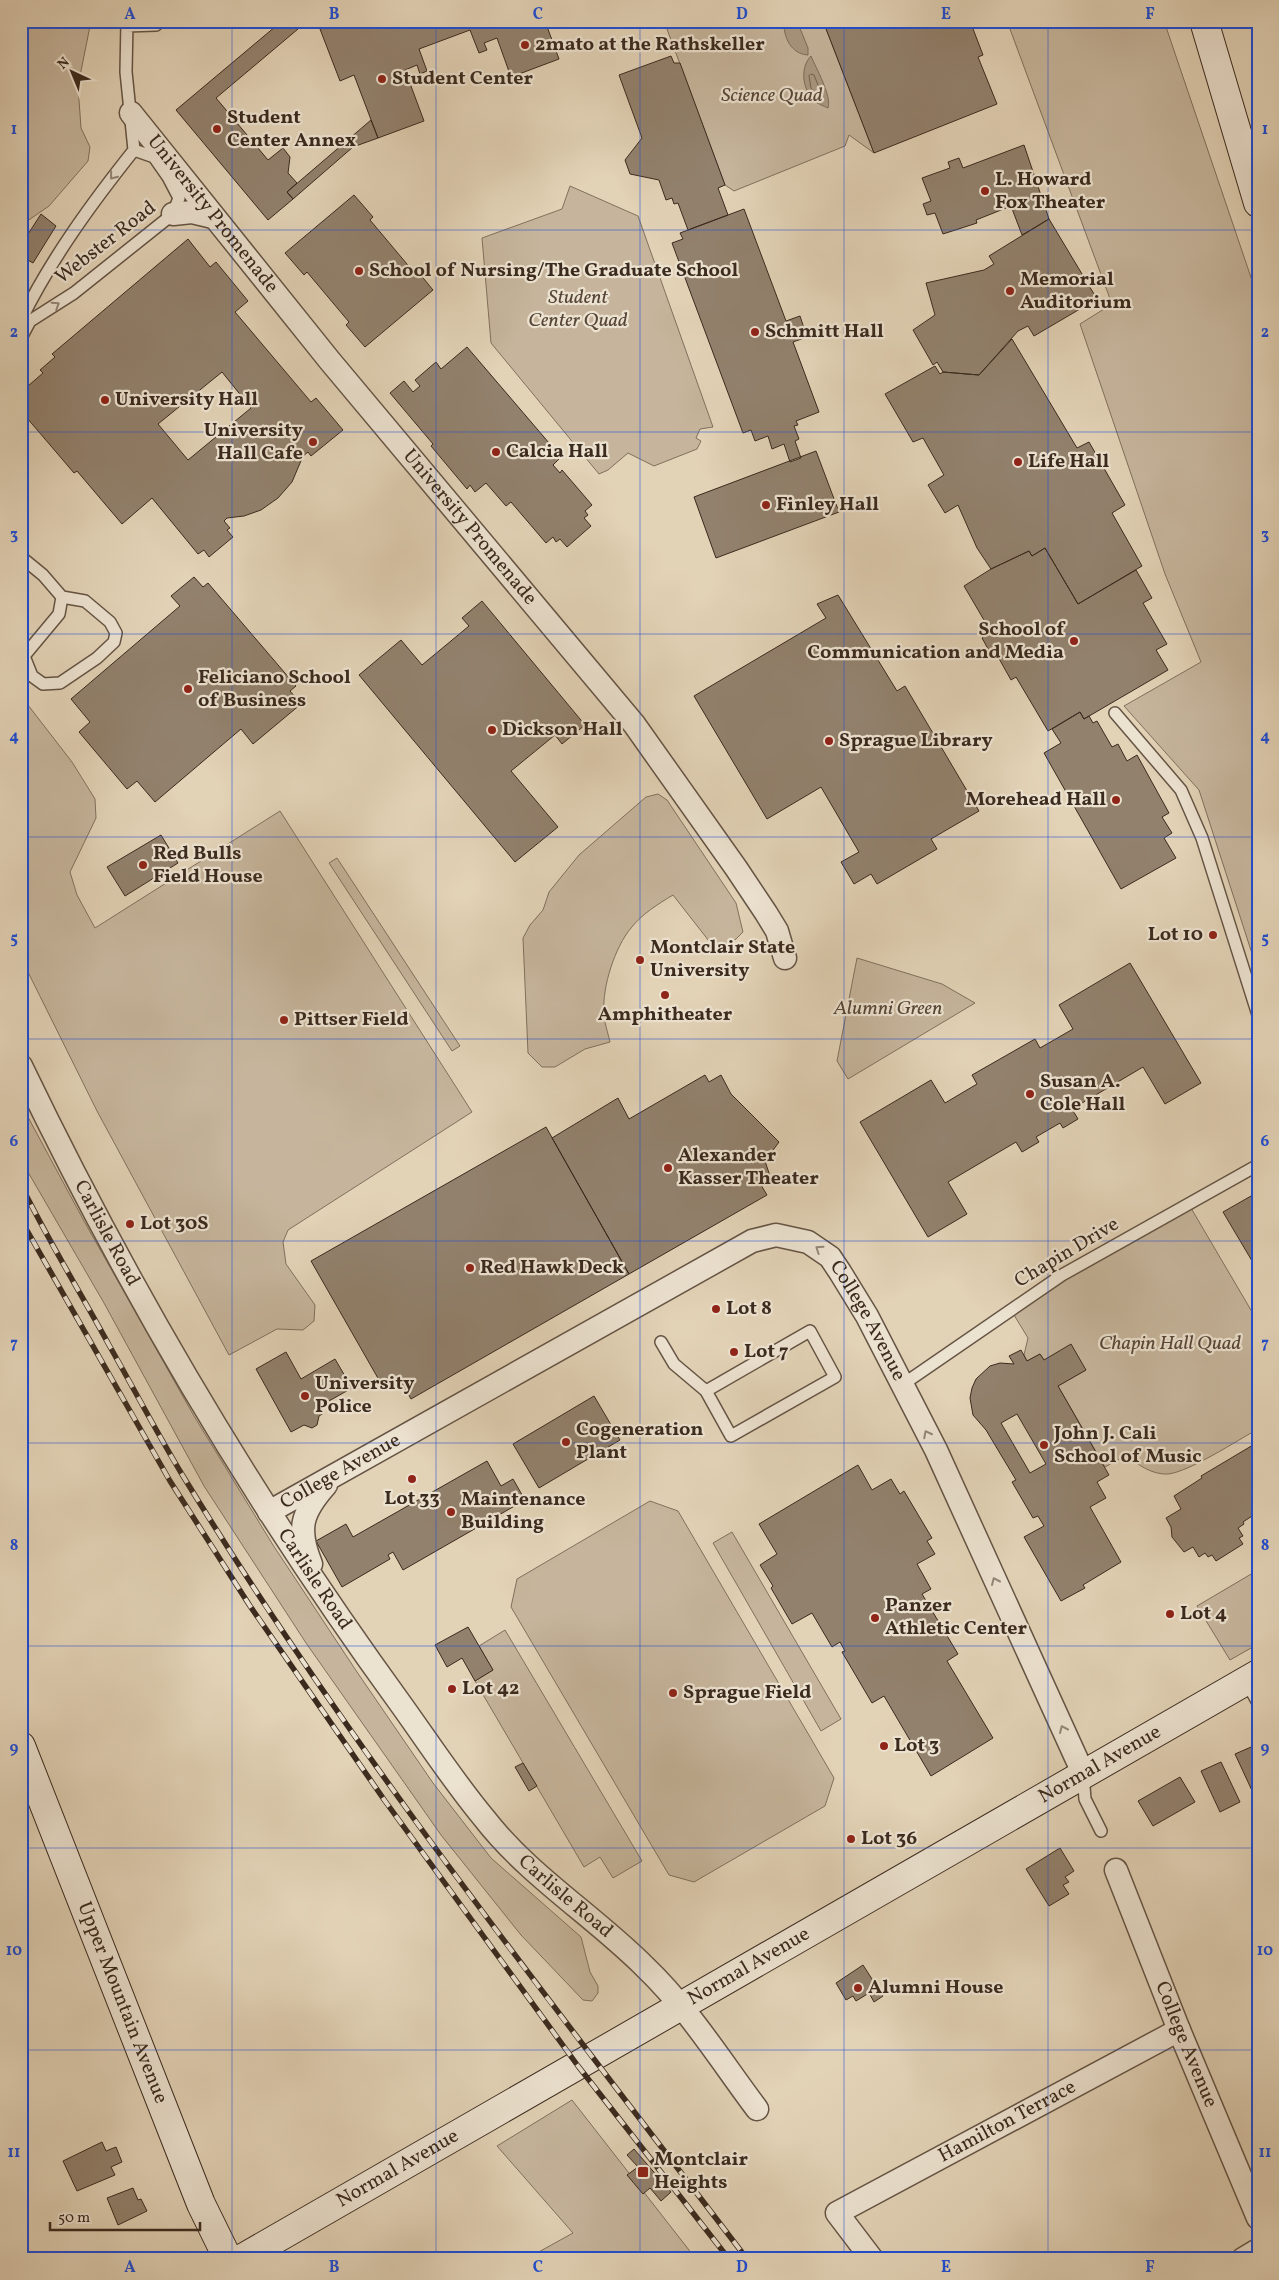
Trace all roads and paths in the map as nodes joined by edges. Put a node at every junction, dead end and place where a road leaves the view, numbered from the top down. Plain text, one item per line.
1 (160, 21) edge
2 (1204, 21) edge
3 (126, 24) edge
4 (130, 113) junction
5 (134, 150) junction
6 (1258, 203) edge
7 (173, 214) junction
8 (213, 217) junction
9 (21, 320) edge
10 (21, 338) edge
11 (21, 557) edge
12 (62, 597) junction
13 (1115, 713) dead end
14 (786, 958) dead end
15 (1258, 1015) edge
16 (21, 1066) edge
17 (1258, 1165) edge
18 (661, 1342) dead end
19 (902, 1384) junction
20 (706, 1391) junction
21 (332, 1477) junction
22 (269, 1512) junction
23 (324, 1595) junction
24 (1254, 1686) edge
25 (21, 1746) edge
26 (1083, 1773) junction
27 (1101, 1832) dead end
28 (1116, 1870) dead end
29 (680, 2005) junction
30 (1179, 2030) junction
31 (757, 2109) dead end
32 (1258, 2218) edge
33 (1258, 2250) edge
34 (228, 2259) edge
35 (241, 2259) edge
36 (872, 2259) edge
37 (1243, 2259) edge

1 - 3 lane
2 - 6 street
3 - 4 lane
4 - 5 lane
4 - 8 street, University Promenade
5 - 7 lane, Webster Road
5 -> 9 lane, Webster Road
7 - 8 street
10 -> 7 lane, Webster Road
8 - 14 street, University Promenade
11 - 12 lane
12 - 12 lane
13 - 15 lane
16 - 22 street, Carlisle Road
17 - 19 lane, Chapin Drive
18 - 20 lane
19 -> 21 street, College Avenue
26 -> 19 street, College Avenue
20 - 20 lane
21 - 22 street, College Avenue
21 - 23 street
22 - 23 street, Carlisle Road
23 - 29 street, Carlisle Road
24 - 26 street, Normal Avenue
25 - 34 street, Upper Mountain Avenue
26 - 27 lane, College Avenue
26 - 29 street, Normal Avenue
28 - 30 street, College Avenue
29 - 31 street, Carlisle Road
29 - 35 street, Normal Avenue
30 - 32 street, College Avenue
30 - 36 street, Hamilton Terrace
33 - 37 street

